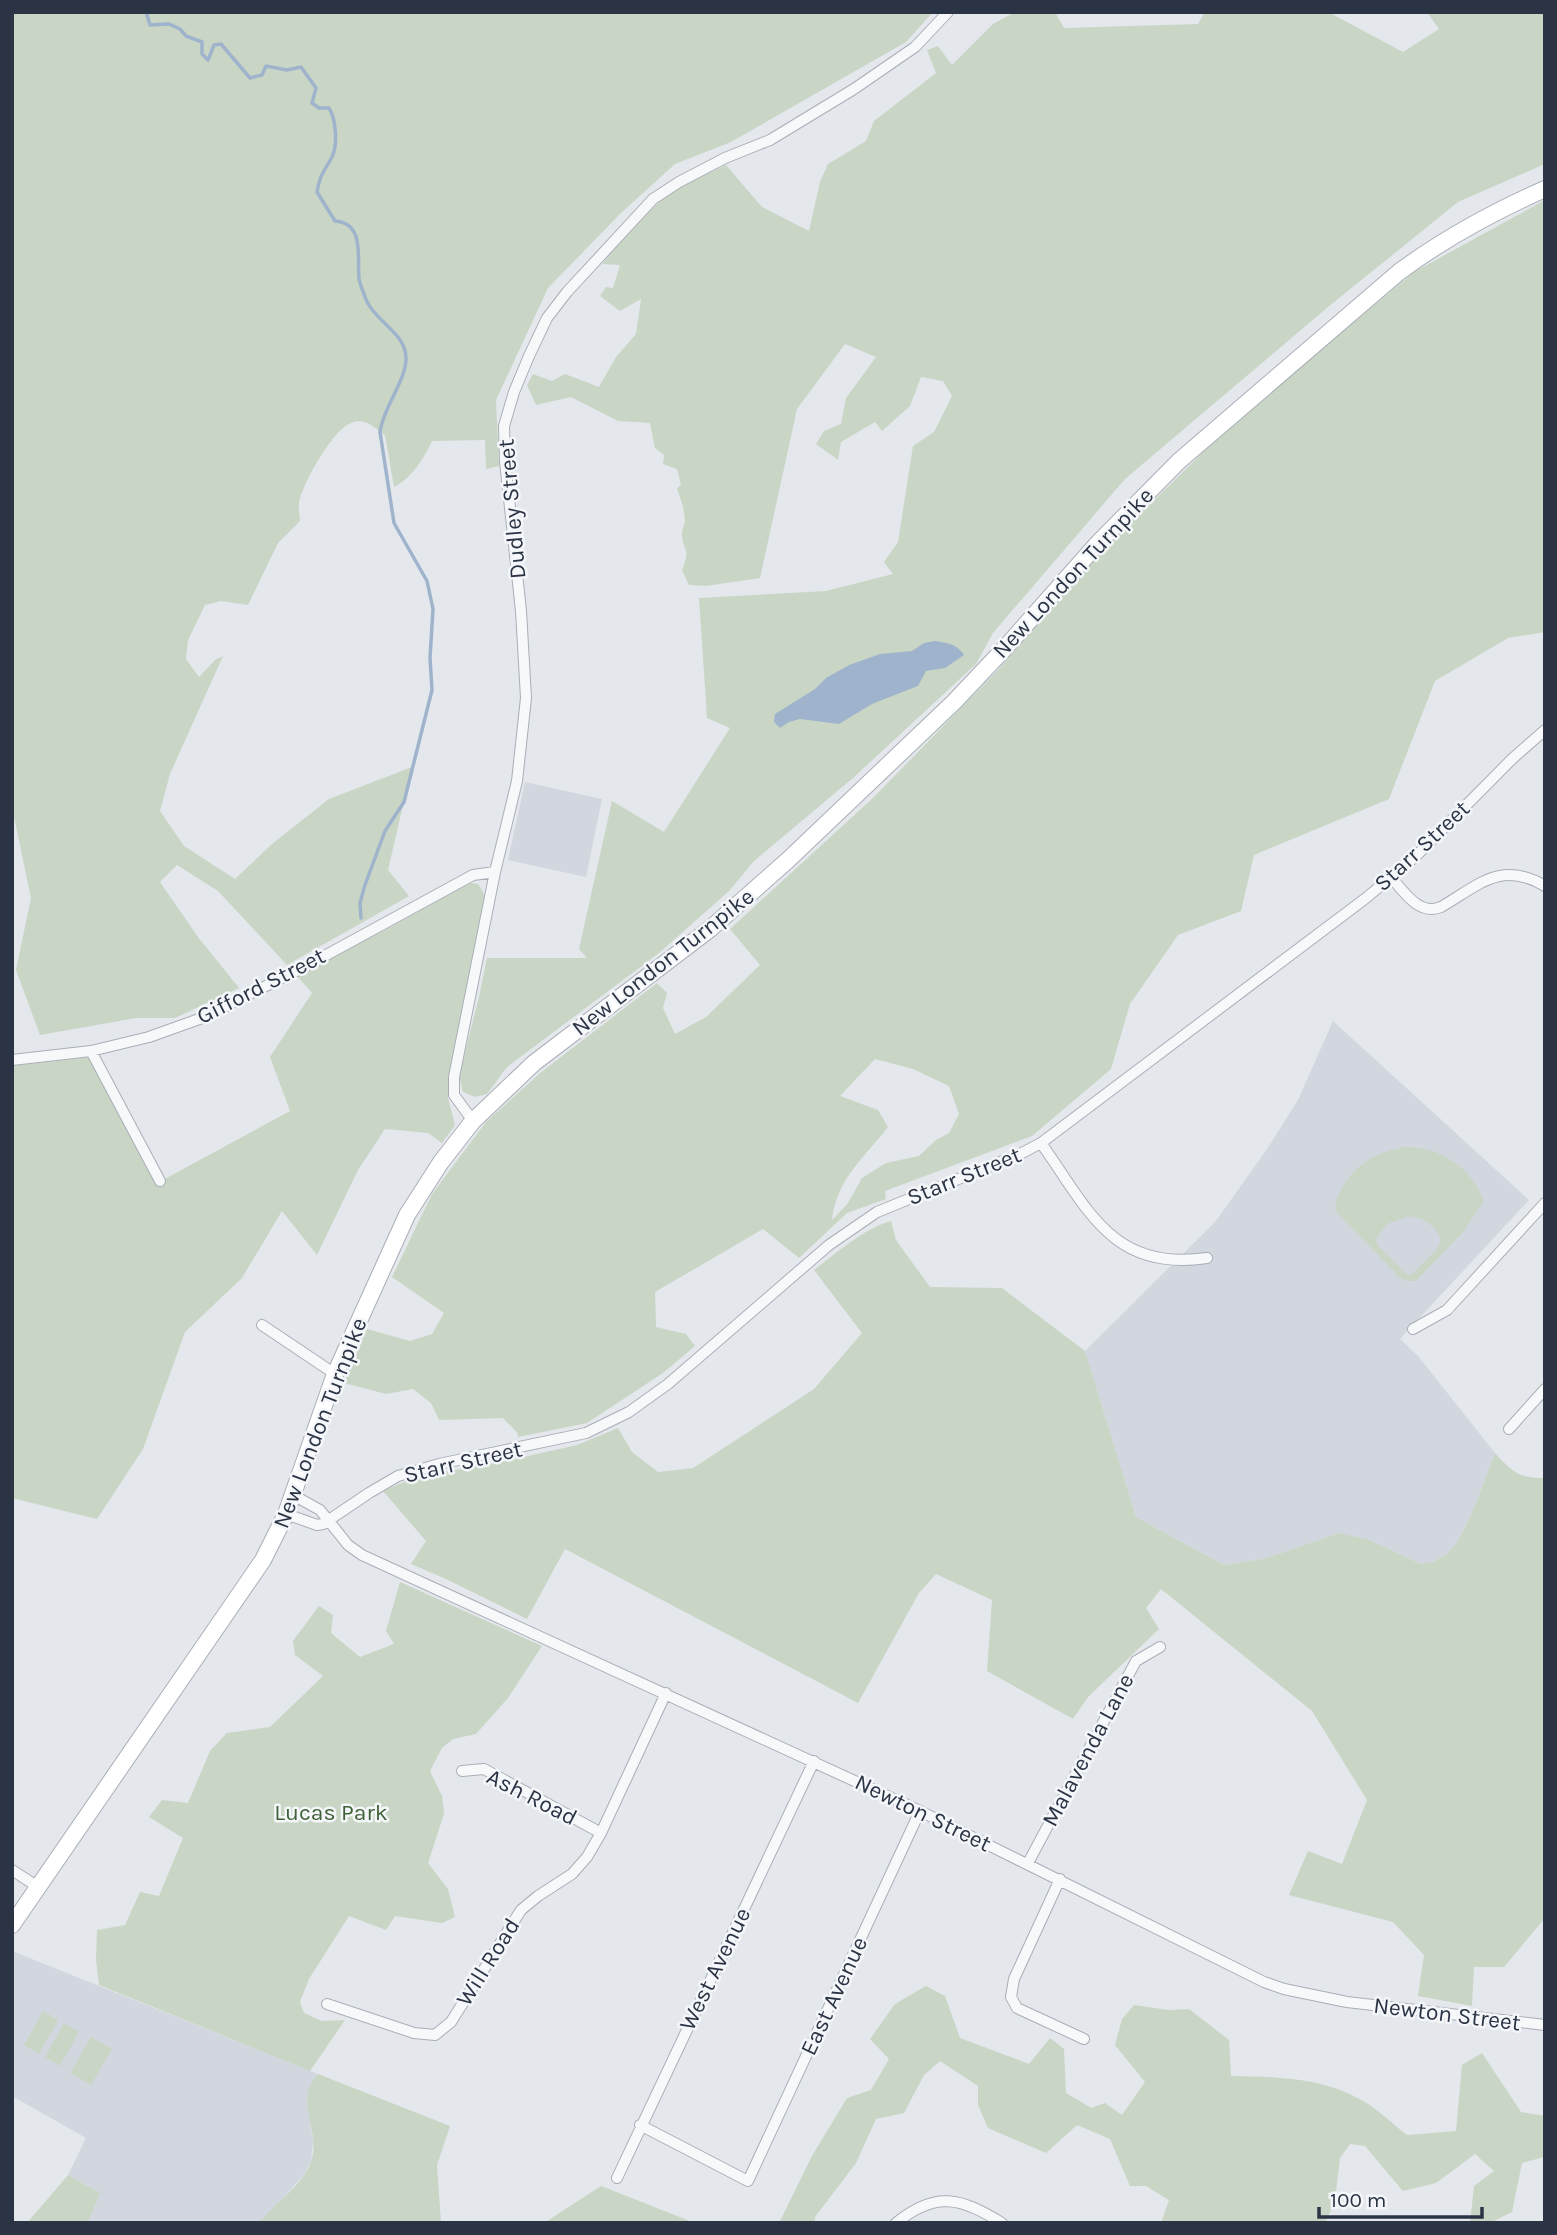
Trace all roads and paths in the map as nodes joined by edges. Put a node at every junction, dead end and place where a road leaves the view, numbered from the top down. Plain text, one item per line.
1 (948, 12) edge
2 (1545, 189) edge
3 (1545, 730) edge
4 (495, 872) junction
5 (1391, 877) junction
6 (1545, 886) edge
7 (91, 1051) junction
8 (12, 1060) edge
9 (473, 1121) junction
10 (1041, 1143) junction
11 (160, 1181) dead end
12 (1545, 1203) edge
13 (1208, 1258) dead end
14 (262, 1325) dead end
15 (1413, 1329) dead end
16 (335, 1374) junction
17 (1545, 1389) edge
18 (1509, 1429) dead end
19 (293, 1495) junction
20 (286, 1514) junction
21 (330, 1521) junction
22 (1160, 1647) dead end
23 (666, 1693) junction
24 (814, 1761) junction
25 (462, 1770) dead end
26 (920, 1811) junction
27 (601, 1833) junction
28 (1028, 1863) junction
29 (12, 1870) edge
30 (1060, 1880) junction
31 (37, 1887) junction
32 (12, 1924) edge
33 (327, 2004) dead end
34 (1545, 2025) edge
35 (1084, 2039) dead end
36 (640, 2125) junction
37 (617, 2178) dead end
38 (896, 2223) edge
39 (1002, 2223) edge

1 - 4 street, Dudley Street
2 - 9 main road, New London Turnpike
3 - 5 street, Starr Street
4 - 7 street, Gifford Street
4 - 9 street, Dudley Street
5 - 6 street
5 - 10 street, Starr Street
7 - 8 street, Gifford Street
7 - 11 street
9 - 16 main road, New London Turnpike
10 - 13 street
10 - 21 street, Starr Street
12 - 15 street
14 - 16 street
16 - 19 main road, New London Turnpike
17 - 18 street
19 - 20 main road, New London Turnpike
19 - 21 street
20 - 21 street
20 - 31 main road, New London Turnpike
21 - 23 street, Newton Street
22 - 28 street, Malavenda Lane
23 - 24 street, Newton Street
23 - 27 street, Will Road
24 - 26 street, Newton Street
24 - 36 street, West Avenue
25 - 27 street, Ash Road
26 - 28 street, Newton Street
26 - 36 street, East Avenue
27 - 33 street, Will Road
28 - 30 street, Newton Street
29 - 31 street
30 - 34 street, Newton Street
30 - 35 street
31 - 32 main road, New London Turnpike
36 - 37 street, West Avenue
38 - 39 street

